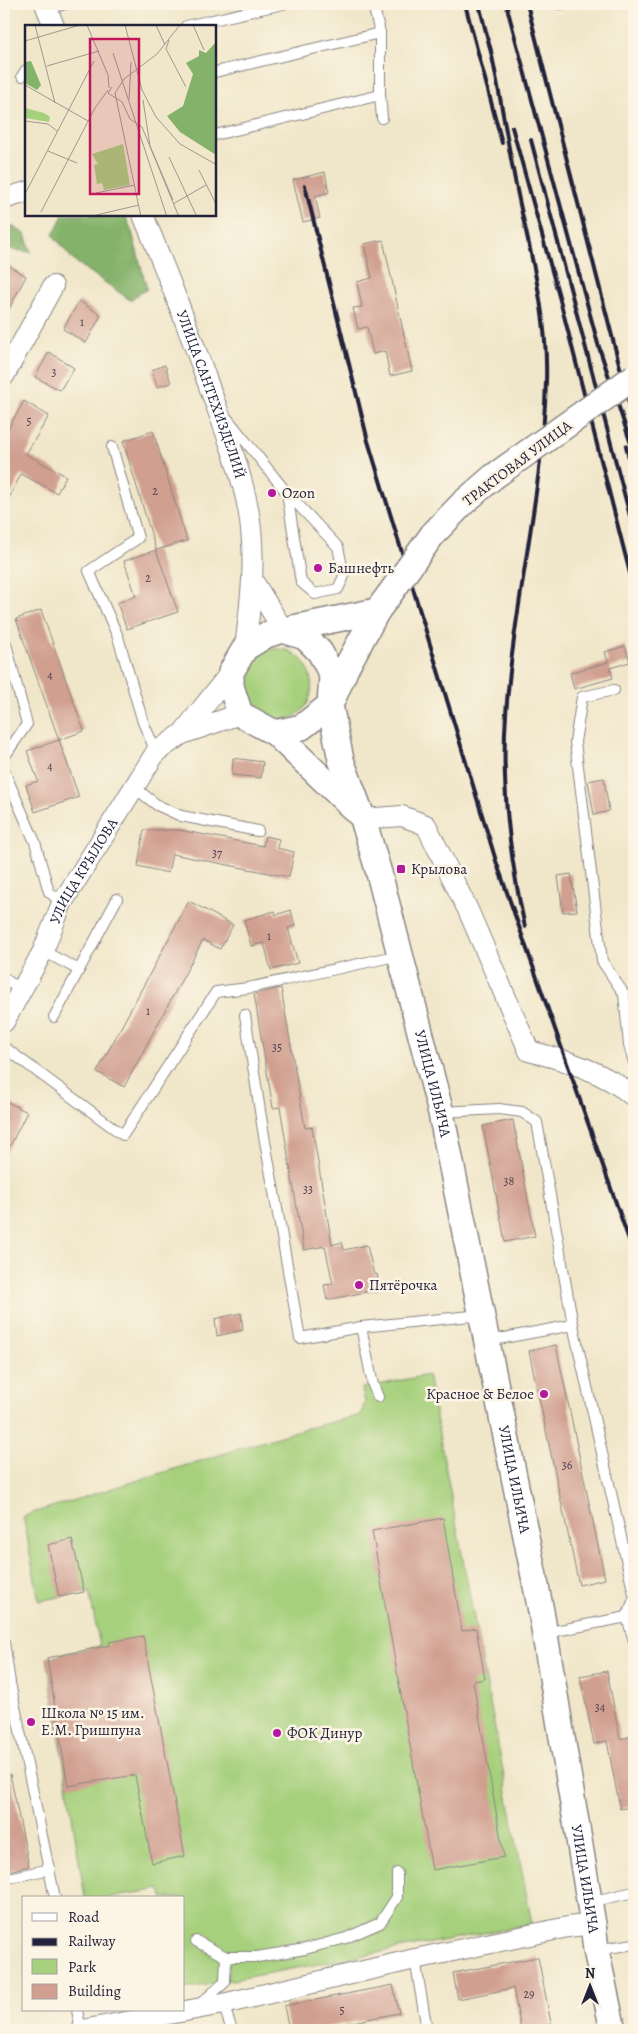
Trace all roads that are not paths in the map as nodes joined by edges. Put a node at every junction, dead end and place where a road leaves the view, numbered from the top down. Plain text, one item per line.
1 (283, 4) edge
2 (373, 4) edge
3 (190, 25) edge
4 (380, 33) junction
5 (216, 72) edge
6 (380, 95) junction
7 (382, 118) dead end
8 (216, 135) edge
9 (25, 192) edge
10 (4, 199) edge
11 (143, 216) edge
12 (53, 286) dead end
13 (4, 376) edge
14 (634, 377) edge
15 (216, 404) junction
16 (112, 446) dead end
17 (287, 493) junction
18 (254, 581) junction
19 (383, 603) junction
20 (283, 630) junction
21 (6, 644) dead end
22 (246, 648) junction
23 (231, 672) junction
24 (614, 690) dead end
25 (330, 705) junction
26 (240, 714) junction
27 (275, 733) junction
28 (182, 734) junction
29 (156, 752) junction
30 (4, 757) edge
31 (4, 771) edge
32 (135, 788) junction
33 (364, 819) junction
34 (258, 831) dead end
35 (117, 899) dead end
36 (62, 903) junction
37 (43, 951) junction
38 (400, 955) junction
39 (79, 970) junction
40 (4, 978) edge
41 (20, 990) junction
42 (245, 1015) dead end
43 (54, 1017) dead end
44 (4, 1022) edge
45 (4, 1047) edge
46 (634, 1063) edge
47 (634, 1097) edge
48 (441, 1112) junction
49 (481, 1315) junction
50 (573, 1325) junction
51 (362, 1327) junction
52 (487, 1341) junction
53 (378, 1397) dead end
54 (634, 1594) edge
55 (634, 1599) edge
56 (627, 1617) junction
57 (545, 1633) junction
58 (634, 1641) edge
59 (4, 1642) edge
60 (50, 1869) junction
61 (397, 1873) dead end
62 (4, 1879) edge
63 (634, 1892) edge
64 (55, 1896) edge
65 (591, 1913) junction
66 (196, 1942) dead end
67 (634, 1944) edge
68 (596, 1950) junction
69 (226, 1957) junction
70 (415, 1959) junction
71 (223, 2004) junction
72 (194, 2010) junction
73 (77, 2012) edge
74 (183, 2012) edge
75 (185, 2012) edge
76 (81, 2030) edge
77 (232, 2030) edge
78 (427, 2030) edge
79 (613, 2030) edge

1 - 3 lane
2 - 4 lane
4 - 5 lane
4 - 6 lane
6 - 7 lane
6 - 8 lane
9 - 10 street
11 - 15 street, УЛИЦА САНТЕХИЗДЕЛИЙ
12 - 13 street
14 - 19 street, ТРАКТОВАЯ УЛИЦА, bridge
15 - 17 lane
15 - 18 street, УЛИЦА САНТЕХИЗДЕЛИЙ
16 - 29 lane
17 - 17 lane
18 - 20 street, УЛИЦА САНТЕХИЗДЕЛИЙ
18 - 22 street, УЛИЦА САНТЕХИЗДЕЛИЙ
19 - 20 street
19 - 25 street, ТРАКТОВАЯ УЛИЦА
20 - 22 street
20 - 25 street
21 - 30 lane
22 - 23 street
23 - 26 street
23 - 28 street
24 - 46 lane
25 - 27 street
25 - 33 street, УЛИЦА ИЛЬИЧА
26 - 27 street
26 - 28 street
27 - 33 street
28 - 29 street, УЛИЦА КРЫЛОВА
29 - 32 street, УЛИЦА КРЫЛОВА
31 - 36 lane
32 - 34 lane
32 - 36 street, УЛИЦА КРЫЛОВА
33 - 38 street, УЛИЦА ИЛЬИЧА
33 - 47 street
35 - 39 lane
36 - 37 street, УЛИЦА КРЫЛОВА
37 - 39 lane
37 - 41 street, УЛИЦА КРЫЛОВА
38 - 45 lane
38 - 48 street, УЛИЦА ИЛЬИЧА
39 - 43 lane
40 - 41 lane
41 - 44 street, УЛИЦА КРЫЛОВА
42 - 51 lane
48 - 49 street, УЛИЦА ИЛЬИЧА
48 - 50 lane
49 - 51 lane
49 - 52 street, УЛИЦА ИЛЬИЧА
50 - 52 lane
50 - 54 lane
51 - 53 lane
52 - 57 street, УЛИЦА ИЛЬИЧА
55 - 56 lane
56 - 57 lane
56 - 58 lane
57 - 65 street, УЛИЦА ИЛЬИЧА
59 - 60 lane
60 - 62 lane
60 - 64 lane
61 - 69 lane
63 - 65 lane
65 - 68 street, УЛИЦА ИЛЬИЧА
65 - 70 street
66 - 69 lane
67 - 68 lane
68 - 79 street, УЛИЦА ИЛЬИЧА
69 - 72 lane
70 - 71 street
70 - 78 lane
71 - 72 street
71 - 77 lane
72 - 75 street
73 - 76 lane
74 - 76 street

